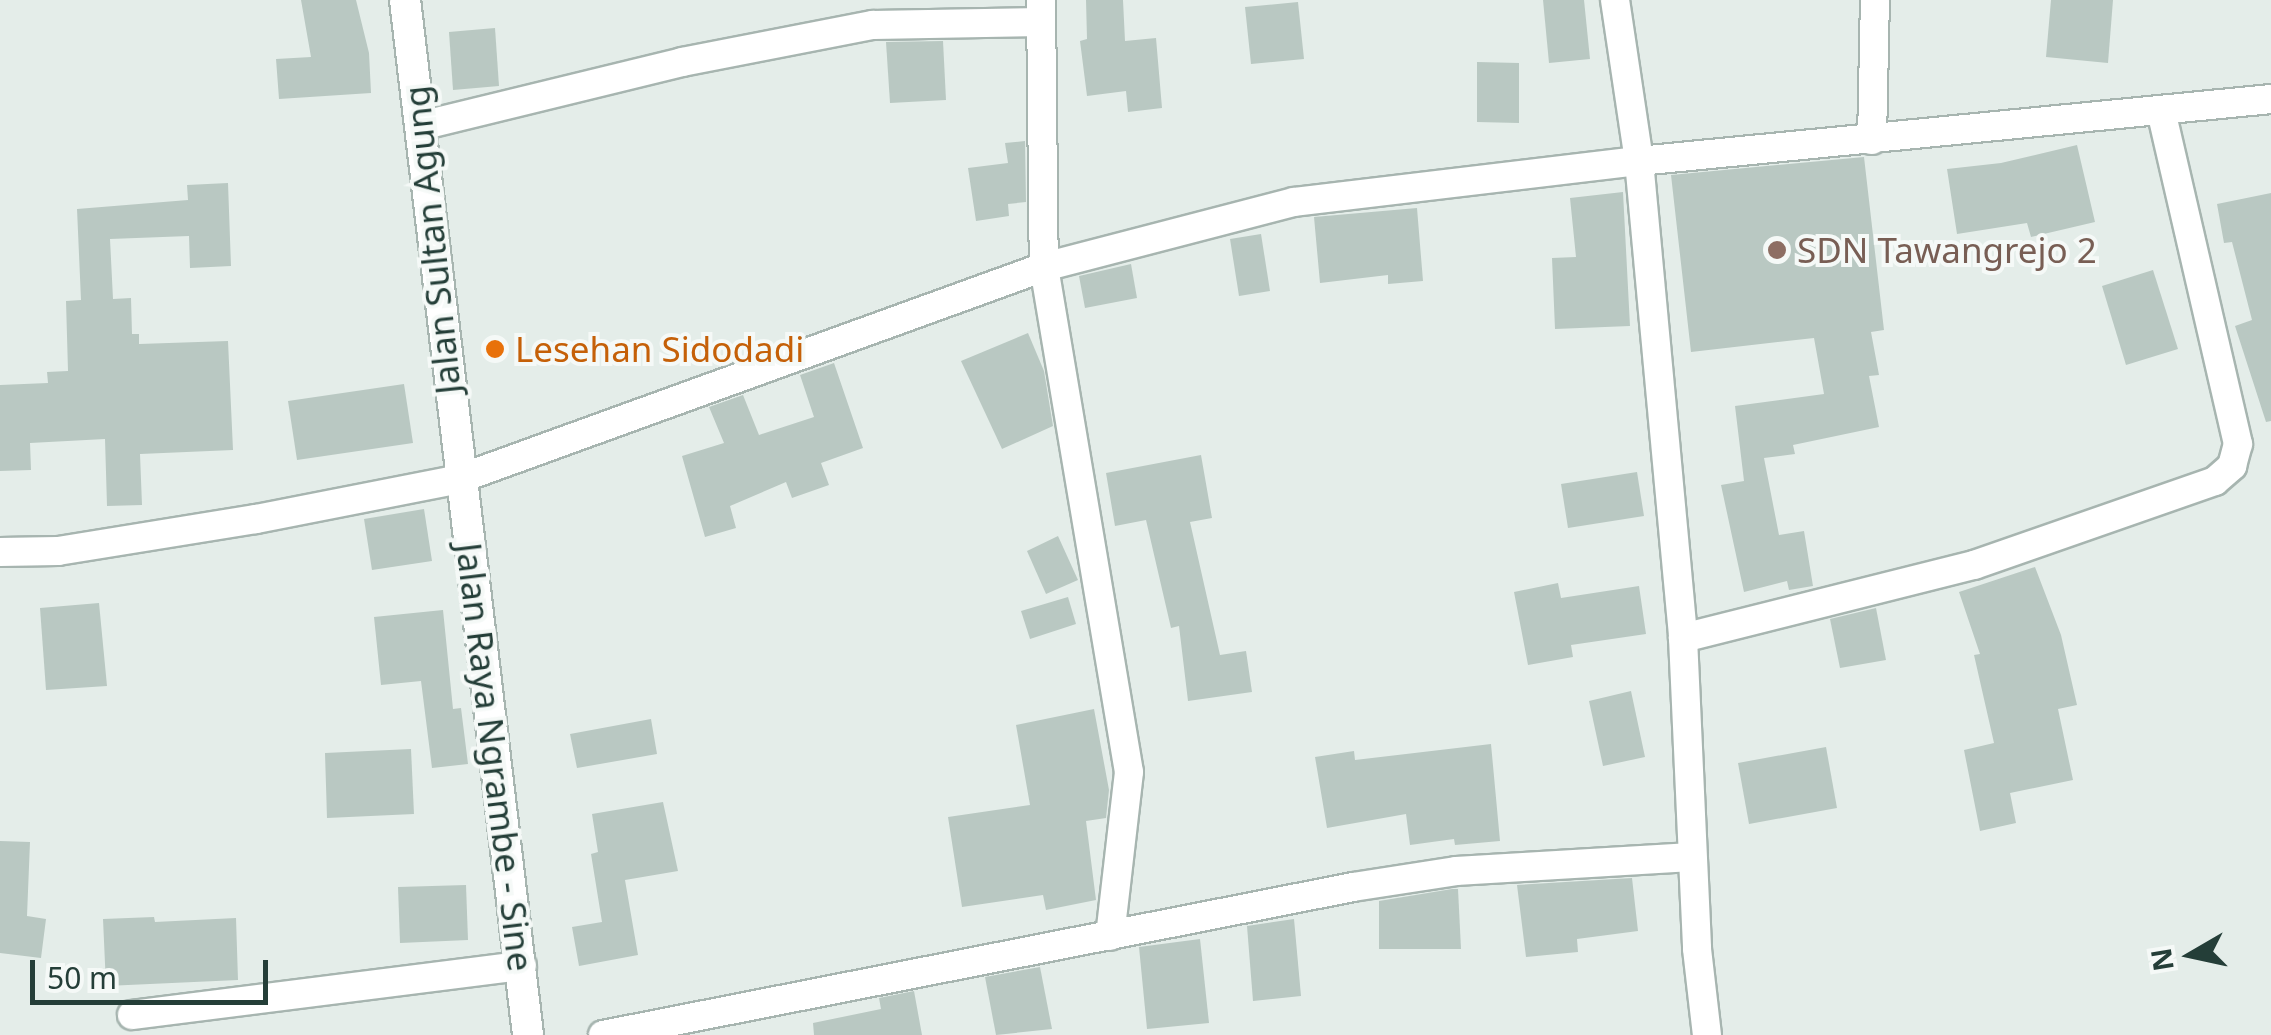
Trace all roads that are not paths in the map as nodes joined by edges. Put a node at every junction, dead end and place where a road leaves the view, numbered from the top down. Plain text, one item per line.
1 (404, 0) edge
2 (1615, 0) edge
3 (1874, 0) edge
4 (1041, 11) edge
5 (2271, 99) edge
6 (2160, 111) junction
7 (420, 126) junction
8 (1872, 140) junction
9 (1639, 161) junction
10 (1044, 267) junction
11 (459, 480) junction
12 (0, 552) edge
13 (1683, 638) junction
14 (1692, 857) junction
15 (1110, 936) junction
16 (522, 966) junction
17 (132, 1015) dead end
18 (528, 1035) edge
19 (603, 1035) edge
20 (1707, 1035) edge

1 - 7 main road, Jalan Sultan Agung
2 - 9 street
3 - 8 street
4 - 7 street
4 - 10 street
5 - 6 street
6 - 8 street
6 - 13 street
7 - 11 main road, Jalan Sultan Agung
8 - 9 street
9 - 10 street
9 - 13 street
10 - 11 street
10 - 15 street
11 - 12 street
11 - 16 main road, Jalan Raya Ngrambe - Sine
13 - 14 street
14 - 15 street
14 - 20 street
15 - 19 street
16 - 17 street
16 - 18 main road, Jalan Raya Ngrambe - Sine

